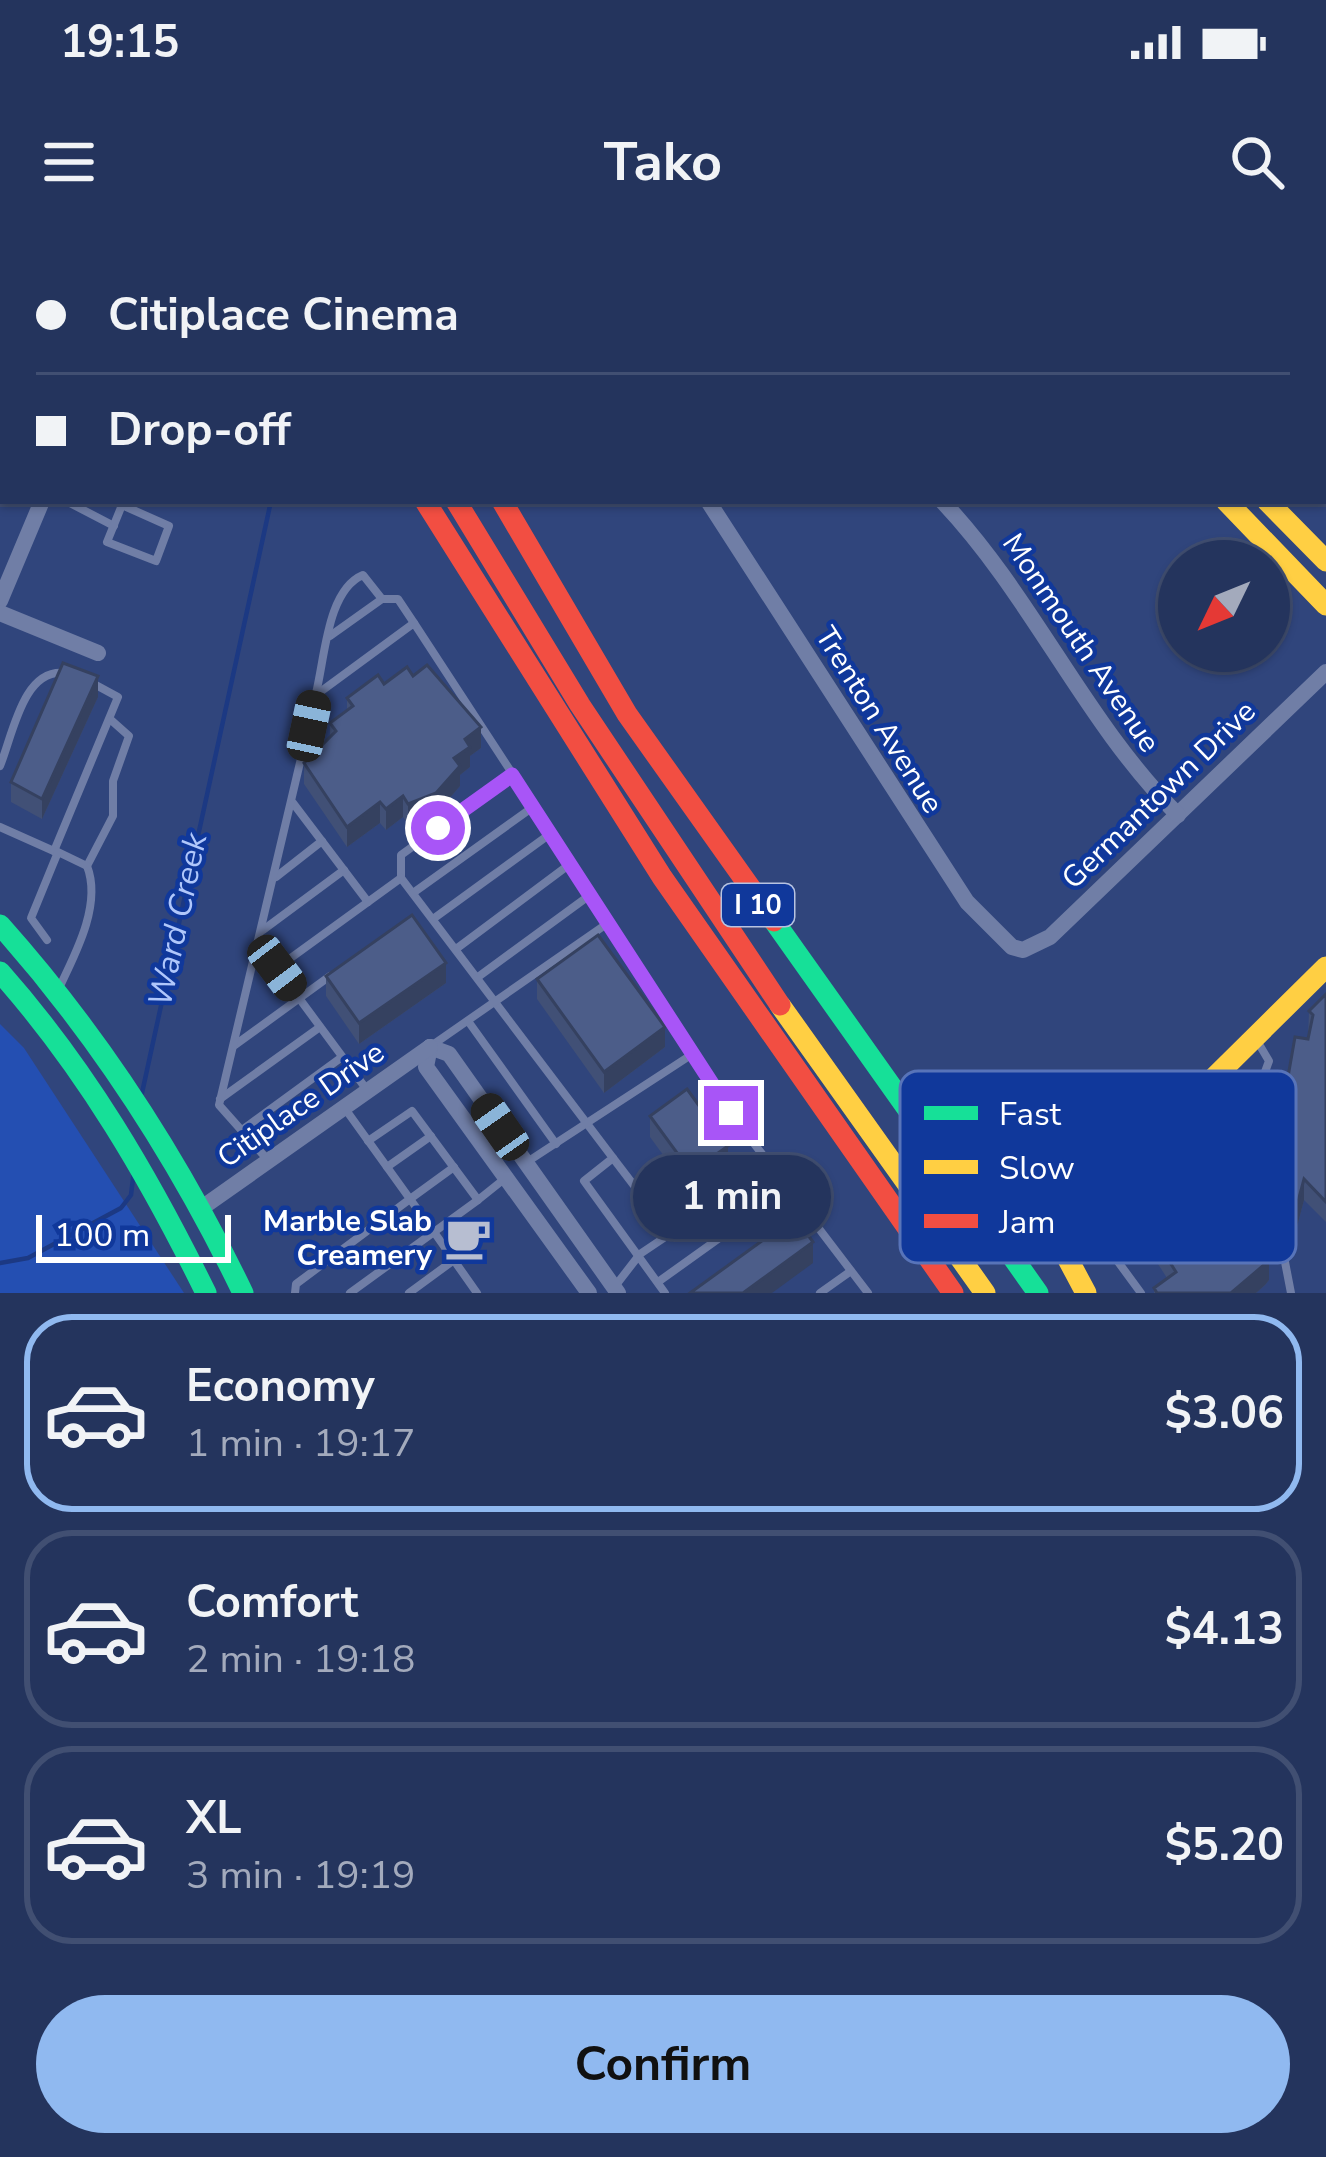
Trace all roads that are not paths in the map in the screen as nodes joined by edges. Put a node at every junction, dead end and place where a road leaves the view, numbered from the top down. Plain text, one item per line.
1 (41, 504) edge
2 (73, 504) edge
3 (426, 504) edge
4 (458, 504) edge
5 (504, 504) edge
6 (710, 504) edge
7 (945, 504) edge
8 (1229, 504) edge
9 (1270, 504) edge
10 (114, 526) junction
11 (1326, 561) edge
12 (382, 599) junction
13 (0, 601) edge
14 (1326, 604) edge
15 (0, 613) edge
16 (414, 623) junction
17 (330, 636) junction
18 (98, 652) dead end
19 (1326, 672) edge
20 (316, 694) junction
21 (111, 720) junction
22 (0, 766) edge
23 (512, 775) junction
24 (293, 803) junction
25 (532, 807) junction
26 (1178, 815) junction
27 (0, 827) edge
28 (550, 834) junction
29 (322, 841) junction
30 (56, 852) junction
31 (570, 864) junction
32 (87, 866) junction
33 (344, 870) junction
34 (275, 878) junction
35 (401, 878) junction
36 (413, 893) junction
37 (590, 895) junction
38 (368, 902) junction
39 (423, 907) junction
40 (414, 914) edge
41 (433, 919) junction
42 (608, 923) junction
43 (0, 926) edge
44 (263, 930) junction
45 (47, 940) dead end
46 (259, 944) junction
47 (456, 949) junction
48 (1023, 950) joint
49 (277, 968) junction
50 (1326, 968) edge
51 (337, 970) edge
52 (0, 972) edge
53 (478, 977) junction
54 (58, 990) junction
55 (299, 998) junction
56 (497, 1001) junction
57 (468, 1021) junction
58 (320, 1027) junction
59 (1255, 1038) junction
60 (234, 1046) junction
61 (430, 1047) junction
62 (692, 1055) junction
63 (342, 1057) junction
64 (1222, 1071) edge
65 (1266, 1071) edge
66 (368, 1091) junction
67 (220, 1099) junction
68 (900, 1099) edge
69 (344, 1108) junction
70 (588, 1123) junction
71 (242, 1130) junction
72 (431, 1136) junction
73 (368, 1141) junction
74 (556, 1144) junction
75 (613, 1158) junction
76 (269, 1161) junction
77 (525, 1163) junction
78 (771, 1166) junction
79 (387, 1167) junction
80 (454, 1167) junction
81 (900, 1174) edge
82 (504, 1179) junction
83 (788, 1189) junction
84 (410, 1198) junction
85 (478, 1200) junction
86 (203, 1207) junction
87 (900, 1217) edge
88 (434, 1232) junction
89 (671, 1234) junction
90 (640, 1255) junction
91 (454, 1260) junction
92 (932, 1263) edge
93 (964, 1263) edge
94 (1017, 1263) edge
95 (1066, 1263) edge
96 (1119, 1263) edge
97 (1286, 1263) edge
98 (851, 1271) junction
99 (658, 1282) junction
100 (203, 1291) edge
101 (612, 1291) edge
102 (243, 1293) edge
103 (295, 1293) edge
104 (350, 1293) edge
105 (409, 1293) edge
106 (476, 1293) edge
107 (589, 1293) edge
108 (665, 1293) edge
109 (820, 1293) edge
110 (868, 1293) edge
111 (953, 1293) edge
112 (985, 1293) edge
113 (1038, 1293) edge
114 (1086, 1293) edge
115 (1141, 1293) edge
116 (1291, 1293) edge

1 - 13 street
2 - 10 lane
3 - 87 main road
4 - 81 main road, I 10
5 - 68 main road, I 10
6 - 48 street, Trenton Avenue
7 - 26 street, Monmouth Avenue
8 - 14 main road
9 - 11 main road
10 - 10 lane
12 - 16 lane
12 - 17 lane
12 - 17 lane
15 - 18 street
16 - 20 lane
16 - 23 lane
17 - 20 lane
19 - 26 street, Germantown Drive
20 - 24 lane
21 - 22 lane
21 - 30 lane
21 - 32 lane
23 - 25 lane
23 - 35 lane
24 - 29 lane
24 - 34 lane
25 - 28 lane
25 - 36 lane
26 - 48 street, Germantown Drive
27 - 30 lane
28 - 31 lane
28 - 41 lane
29 - 33 lane
29 - 34 lane
30 - 32 lane
30 - 45 lane
31 - 37 lane
31 - 47 lane
32 - 54 lane
33 - 38 lane
33 - 44 lane
34 - 44 lane
35 - 36 lane
35 - 38 lane
36 - 39 lane
37 - 42 lane
37 - 53 lane
38 - 49 lane
39 - 40 lane
39 - 41 lane
41 - 47 lane
42 - 56 lane
42 - 62 lane
43 - 54 main road
44 - 46 lane
46 - 49 lane
46 - 60 lane
47 - 53 lane
49 - 55 lane
50 - 59 main road
51 - 55 lane
52 - 100 main road
53 - 56 lane
54 - 86 main road
55 - 58 lane
55 - 60 lane
56 - 57 lane
56 - 70 lane
57 - 61 lane
57 - 74 lane
58 - 63 lane
58 - 67 lane
59 - 64 main road
59 - 65 lane
60 - 67 lane
61 - 66 street, Citiplace Drive
61 - 77 street
61 - 82 street
62 - 70 lane
62 - 78 lane
63 - 66 lane
63 - 71 lane
66 - 69 street, Citiplace Drive
67 - 71 lane
69 - 73 lane
69 - 76 street, Citiplace Drive
70 - 74 lane
70 - 75 lane
71 - 76 lane
72 - 73 lane
72 - 79 lane
72 - 80 lane
73 - 79 lane
74 - 77 lane
75 - 89 lane
75 - 90 lane
76 - 86 street, Citiplace Drive
77 - 82 street
77 - 101 street
78 - 83 lane
78 - 89 lane
79 - 84 lane
80 - 84 lane
80 - 85 lane
82 - 85 lane
82 - 107 street
83 - 98 lane
83 - 99 lane
84 - 88 lane
84 - 103 lane
85 - 88 lane
86 - 102 main road
88 - 91 lane
88 - 104 lane
89 - 90 lane
90 - 99 lane
90 - 101 lane
91 - 105 lane
91 - 106 lane
92 - 111 main road
93 - 112 main road, I 10
94 - 113 main road, I 10
95 - 114 main road
96 - 115 lane
97 - 116 lane
98 - 109 lane
98 - 110 lane
99 - 108 lane

